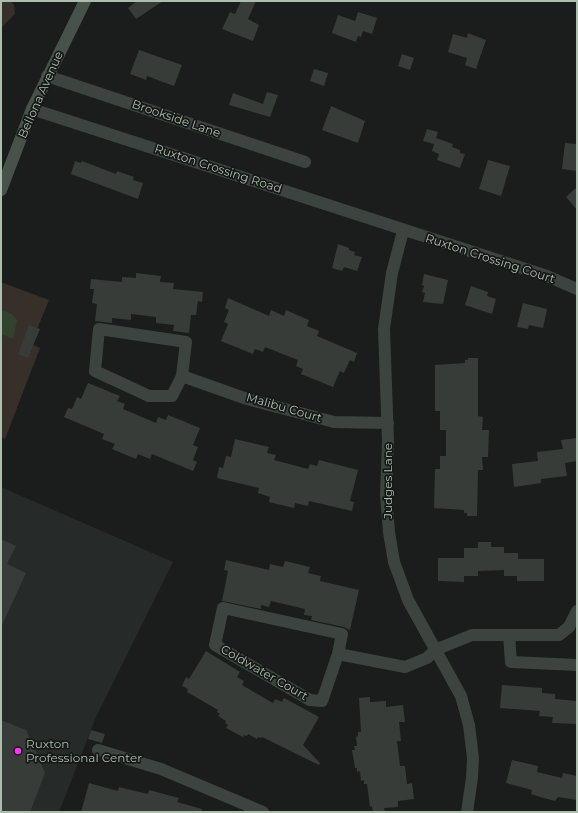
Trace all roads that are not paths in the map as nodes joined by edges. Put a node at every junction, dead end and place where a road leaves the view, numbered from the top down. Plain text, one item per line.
1 (85, 1) edge
2 (47, 76) junction
3 (32, 109) junction
4 (304, 162) dead end
5 (1, 190) edge
6 (403, 231) junction
7 (577, 289) edge
8 (182, 376) junction
9 (388, 423) junction
10 (577, 611) edge
11 (509, 635) junction
12 (435, 650) junction
13 (338, 654) junction
14 (577, 665) edge
15 (98, 750) dead end
16 (263, 812) edge
17 (467, 812) edge

1 - 2 street, Bellona Avenue
2 - 3 street, Bellona Avenue
2 - 4 street, Brookside Lane
3 - 5 street, Bellona Avenue
3 - 6 street, Ruxton Crossing Road
6 - 7 street, Ruxton Crossing Court
6 - 9 street, Judges Lane
8 - 8 street
8 - 9 street, Malibu Court
9 - 12 street, Judges Lane
10 - 11 street
11 - 12 street
11 - 14 street
12 - 13 street
12 - 17 street, Judges Lane
13 - 13 street, Coldwater Court
15 - 16 street

